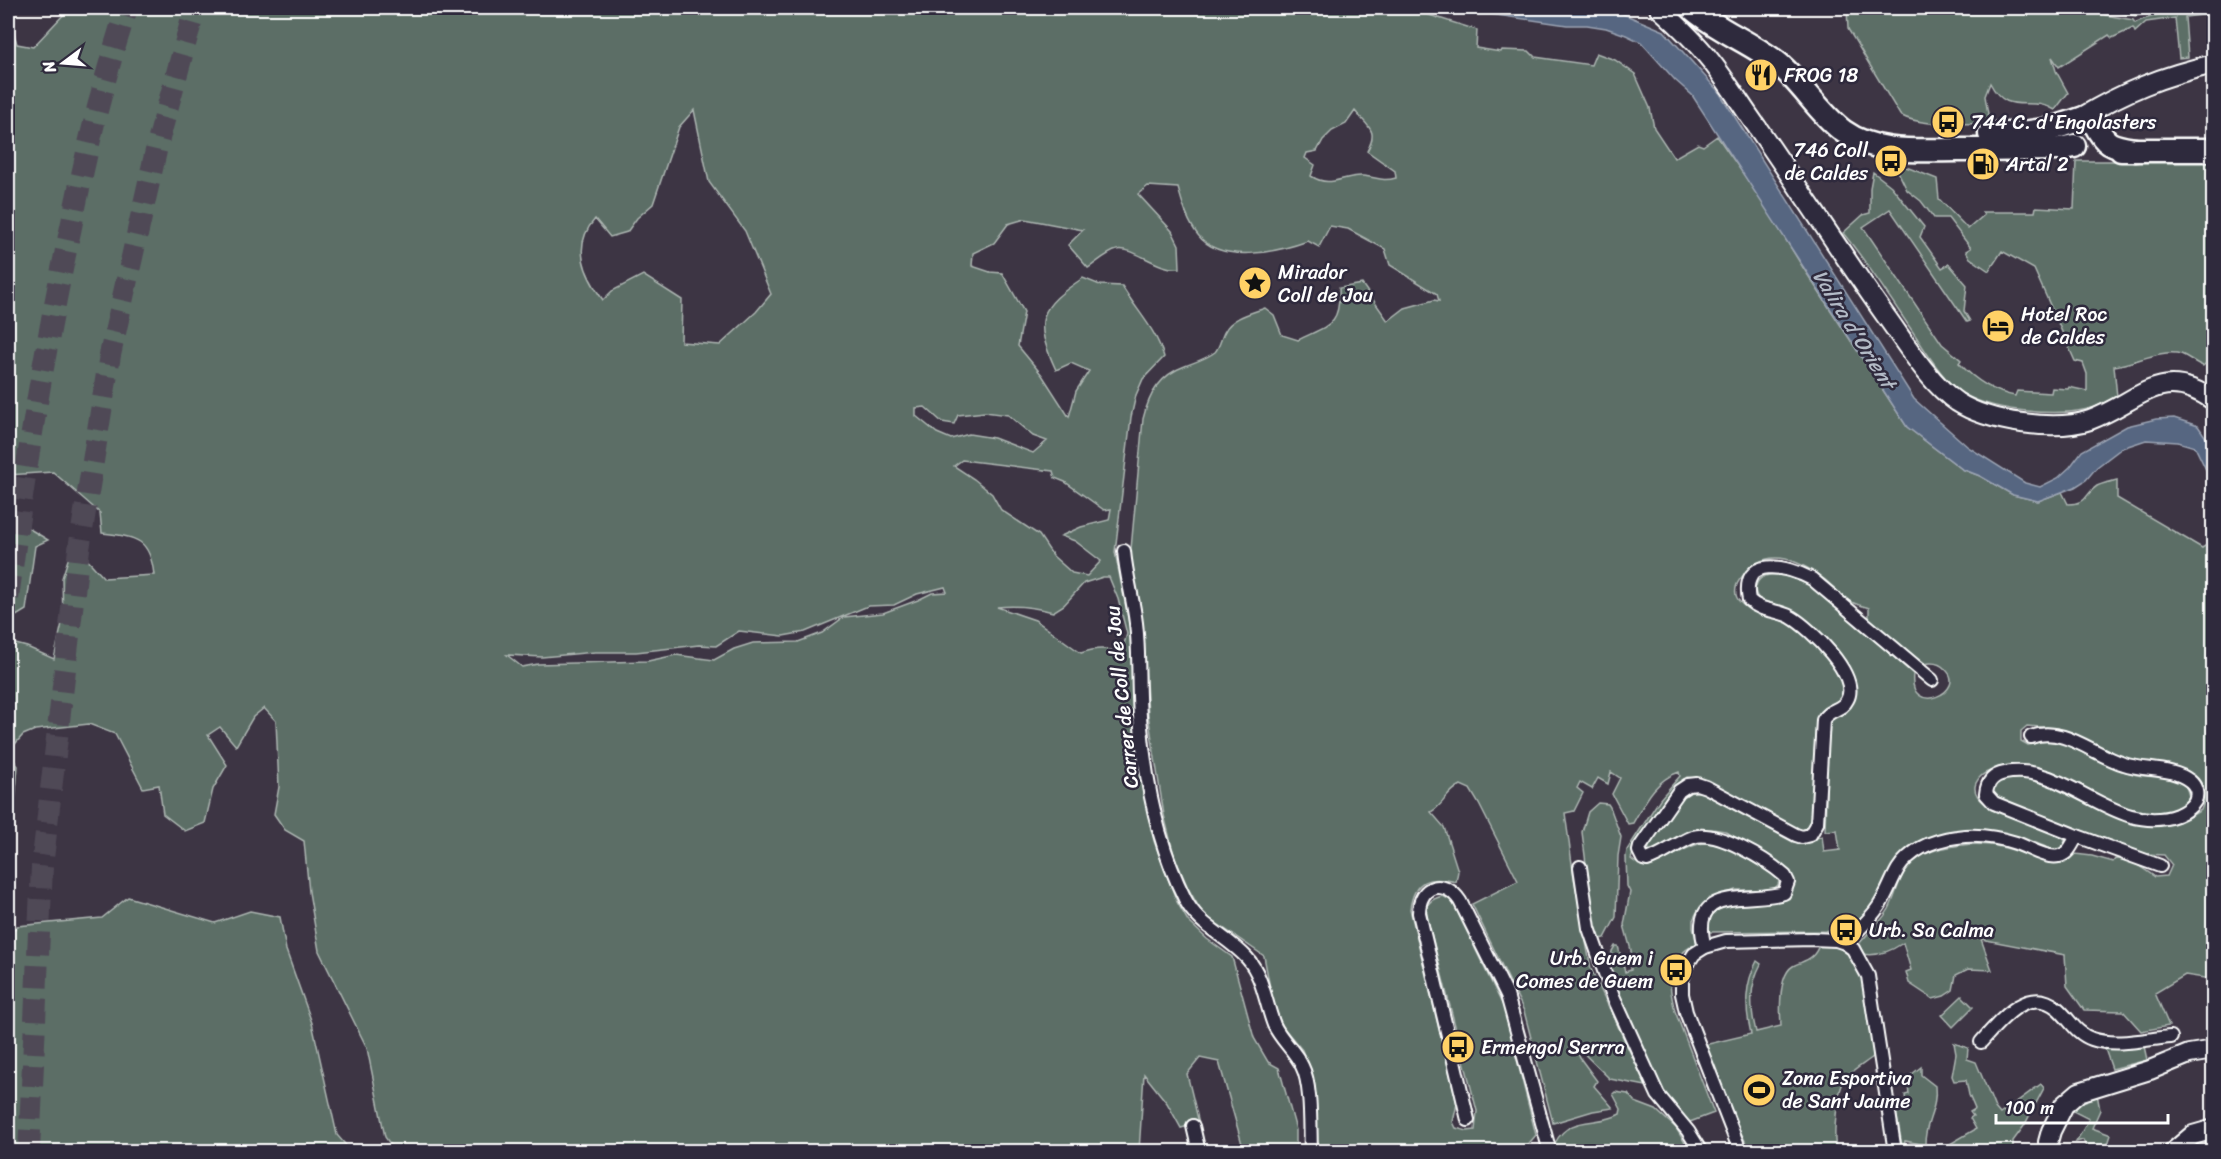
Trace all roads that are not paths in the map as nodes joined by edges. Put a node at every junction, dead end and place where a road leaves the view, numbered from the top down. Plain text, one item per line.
1 (1659, 8) edge
2 (1692, 8) edge
3 (2214, 64) edge
4 (2084, 132) junction
5 (2214, 150) edge
6 (2214, 401) edge
7 (1124, 551) dead end
8 (1932, 680) dead end
9 (2031, 737) dead end
10 (2077, 836) junction
11 (2160, 866) dead end
12 (1580, 867) dead end
13 (1845, 943) junction
14 (1705, 947) junction
15 (2171, 1037) dead end
16 (1981, 1042) dead end
17 (2214, 1050) edge
18 (1468, 1120) dead end
19 (1193, 1126) dead end
20 (2214, 1129) edge
21 (1199, 1152) edge
22 (1311, 1152) edge
23 (1550, 1152) edge
24 (1701, 1152) edge
25 (1734, 1152) edge
26 (1895, 1152) edge
27 (2049, 1152) edge
28 (2173, 1152) edge

1 - 6 main road
2 - 4 highway
3 - 4 main road
4 - 5 highway
7 - 22 street, Carrer de Coll de Jou
8 - 14 street
9 - 10 street
10 - 11 street
10 - 13 street
12 - 24 street
13 - 14 street
13 - 26 street
14 - 25 street
15 - 16 street
17 - 27 main road
18 - 23 street
19 - 21 street
20 - 28 main road

